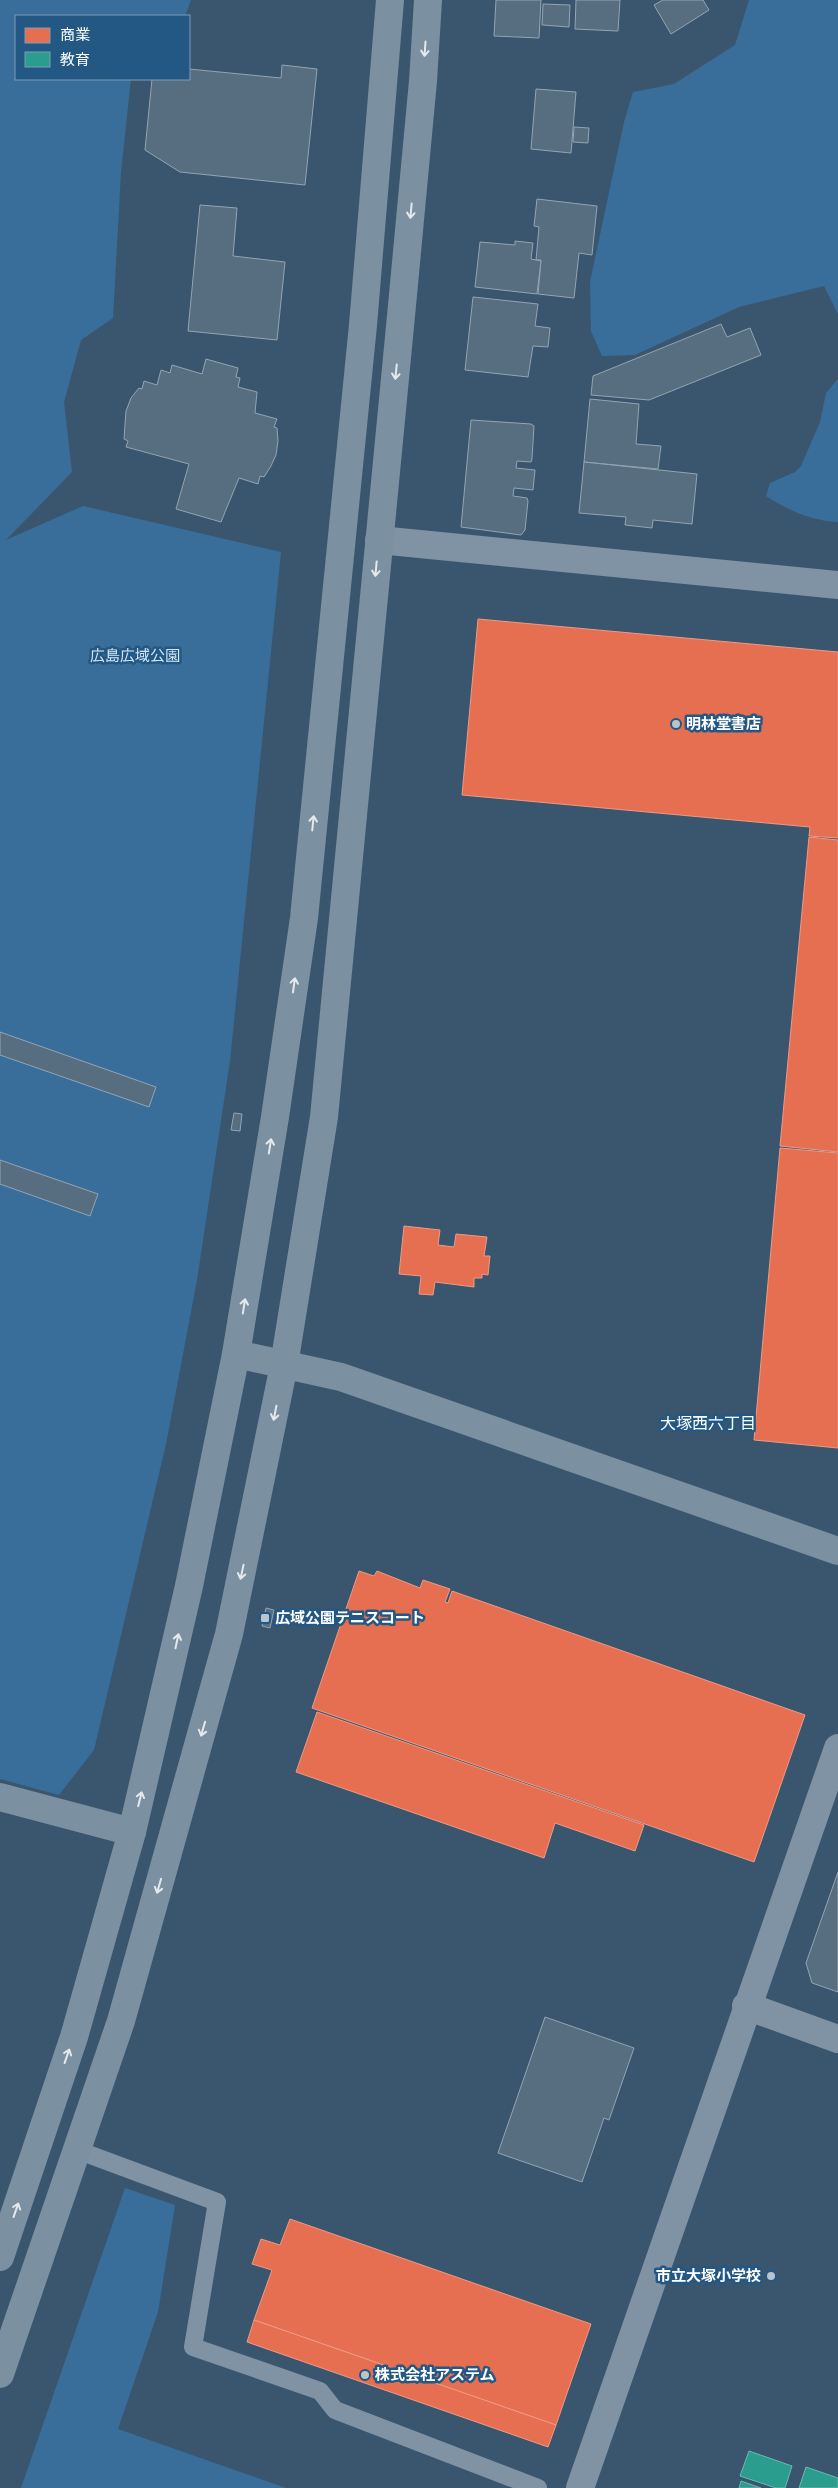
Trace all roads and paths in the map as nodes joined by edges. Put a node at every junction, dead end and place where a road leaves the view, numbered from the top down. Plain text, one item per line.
1 (390, 0) edge
2 (428, 0) edge
3 (379, 540) junction
4 (838, 584) edge
5 (236, 1354) junction
6 (284, 1365) junction
7 (838, 1551) edge
8 (838, 1748) edge
9 (0, 1797) edge
10 (132, 1832) junction
11 (746, 2006) junction
12 (838, 2038) edge
13 (77, 2150) junction
14 (0, 2256) edge
15 (0, 2374) edge
16 (538, 2488) edge
17 (580, 2488) edge

5 -> 1 street
2 -> 3 street
3 - 4 street
3 -> 6 street
5 - 6 street
10 -> 5 street
6 - 7 street
6 -> 13 street
8 - 11 street
9 - 10 street
14 -> 10 street
11 - 12 street
11 - 17 street
13 - 15 street
13 - 16 lane

